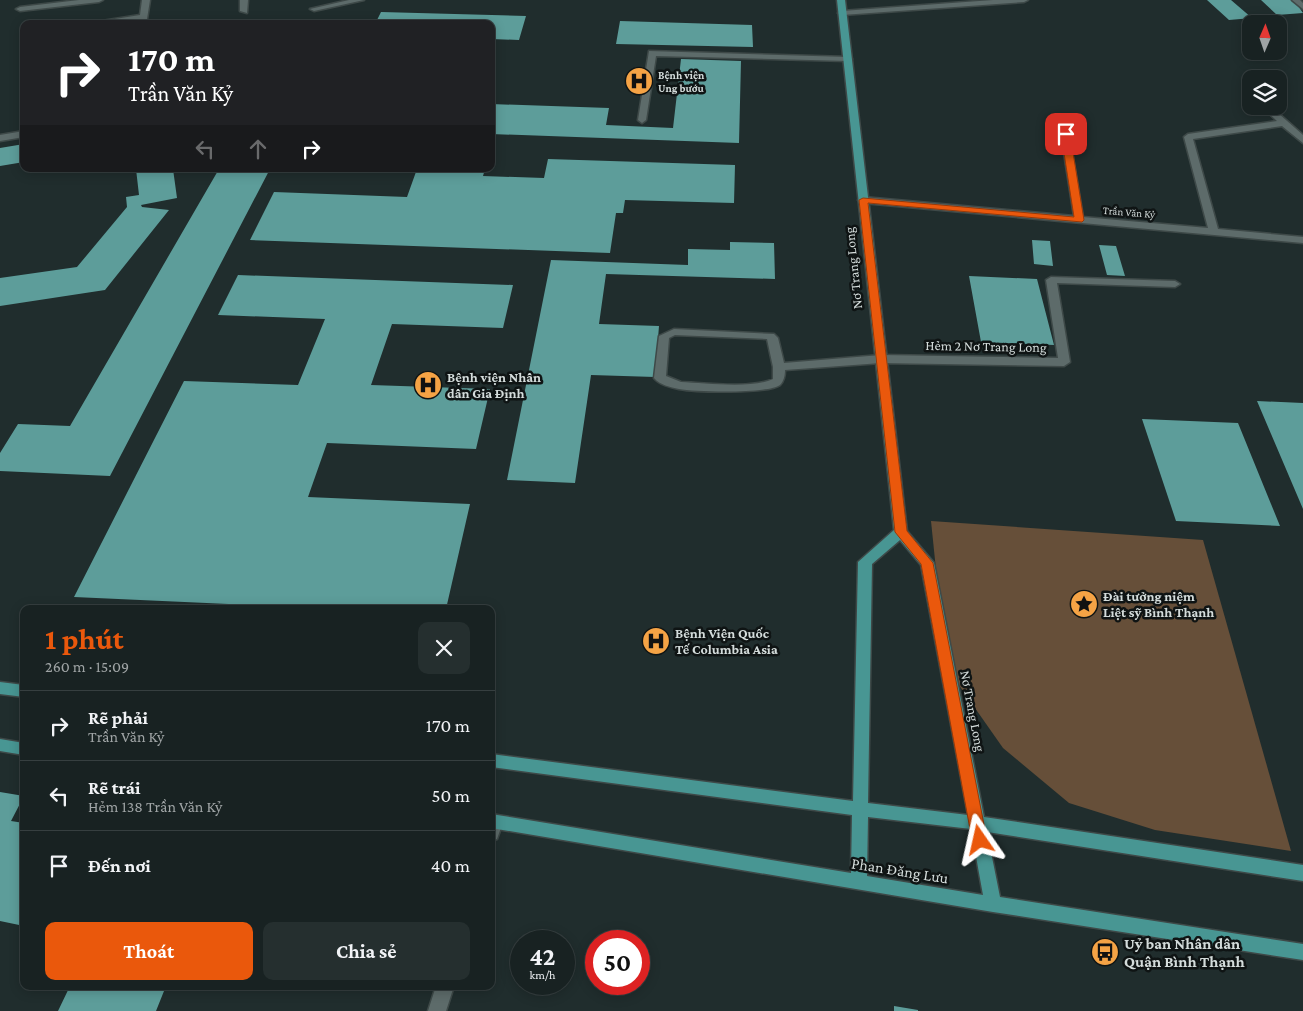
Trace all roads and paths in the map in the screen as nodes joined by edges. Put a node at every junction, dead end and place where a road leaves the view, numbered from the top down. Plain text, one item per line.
1 (99, 0) edge
2 (146, 0) edge
3 (244, 0) edge
4 (360, 0) edge
5 (841, 0) edge
6 (1024, 0) edge
7 (1296, 0) edge
8 (940, 3) edge
9 (1303, 7) edge
10 (314, 9) dead end
11 (20, 10) dead end
12 (244, 11) dead end
13 (842, 13) junction
14 (120, 20) edge
15 (848, 59) junction
16 (1275, 115) edge
17 (642, 120) dead end
18 (1284, 123) junction
19 (1303, 130) edge
20 (1293, 131) junction
21 (1066, 134) dead end
22 (20, 135) edge
23 (0, 138) edge
24 (1303, 140) edge
25 (863, 200) junction
26 (1079, 220) junction
27 (1214, 232) junction
28 (1303, 240) edge
29 (1175, 284) dead end
30 (881, 359) junction
31 (780, 367) junction
32 (901, 532) junction
33 (0, 688) edge
34 (20, 690) edge
35 (0, 745) edge
36 (20, 748) edge
37 (495, 761) edge
38 (861, 808) junction
39 (976, 823) junction
40 (495, 826) edge
41 (1303, 873) edge
42 (859, 882) junction
43 (993, 904) junction
44 (1303, 952) edge
45 (443, 990) edge
46 (437, 1011) edge

1 - 11 street
2 - 14 street
3 - 12 street
4 - 10 street
5 - 13 main road, Nơ Trang Long
6 - 8 street
7 - 9 street
8 - 13 street
13 - 15 main road, Nơ Trang Long
15 - 17 street
15 - 25 main road, Nơ Trang Long
16 - 18 street
18 - 20 street
18 - 27 street
19 - 20 street
20 - 24 street
21 - 26 street
22 - 23 street
25 - 26 street, Trần Văn Kỷ
25 - 30 main road, Nơ Trang Long
26 - 27 street, Trần Văn Kỷ
27 - 28 street, Trần Văn Kỷ
29 - 30 street, Hẻm 2 Nơ Trang Long
30 - 31 street
30 - 32 main road, Nơ Trang Long
31 - 31 street
32 - 38 main road
32 - 39 main road, Nơ Trang Long
33 - 34 main road
35 - 36 main road
37 - 38 main road
38 - 39 main road
38 - 42 main road
39 - 41 main road
39 - 43 main road, Nơ Trang Long
40 - 42 main road, Phan Đăng Lưu
42 - 43 main road, Phan Đăng Lưu
43 - 44 main road, Phan Đăng Lưu
45 - 46 street

